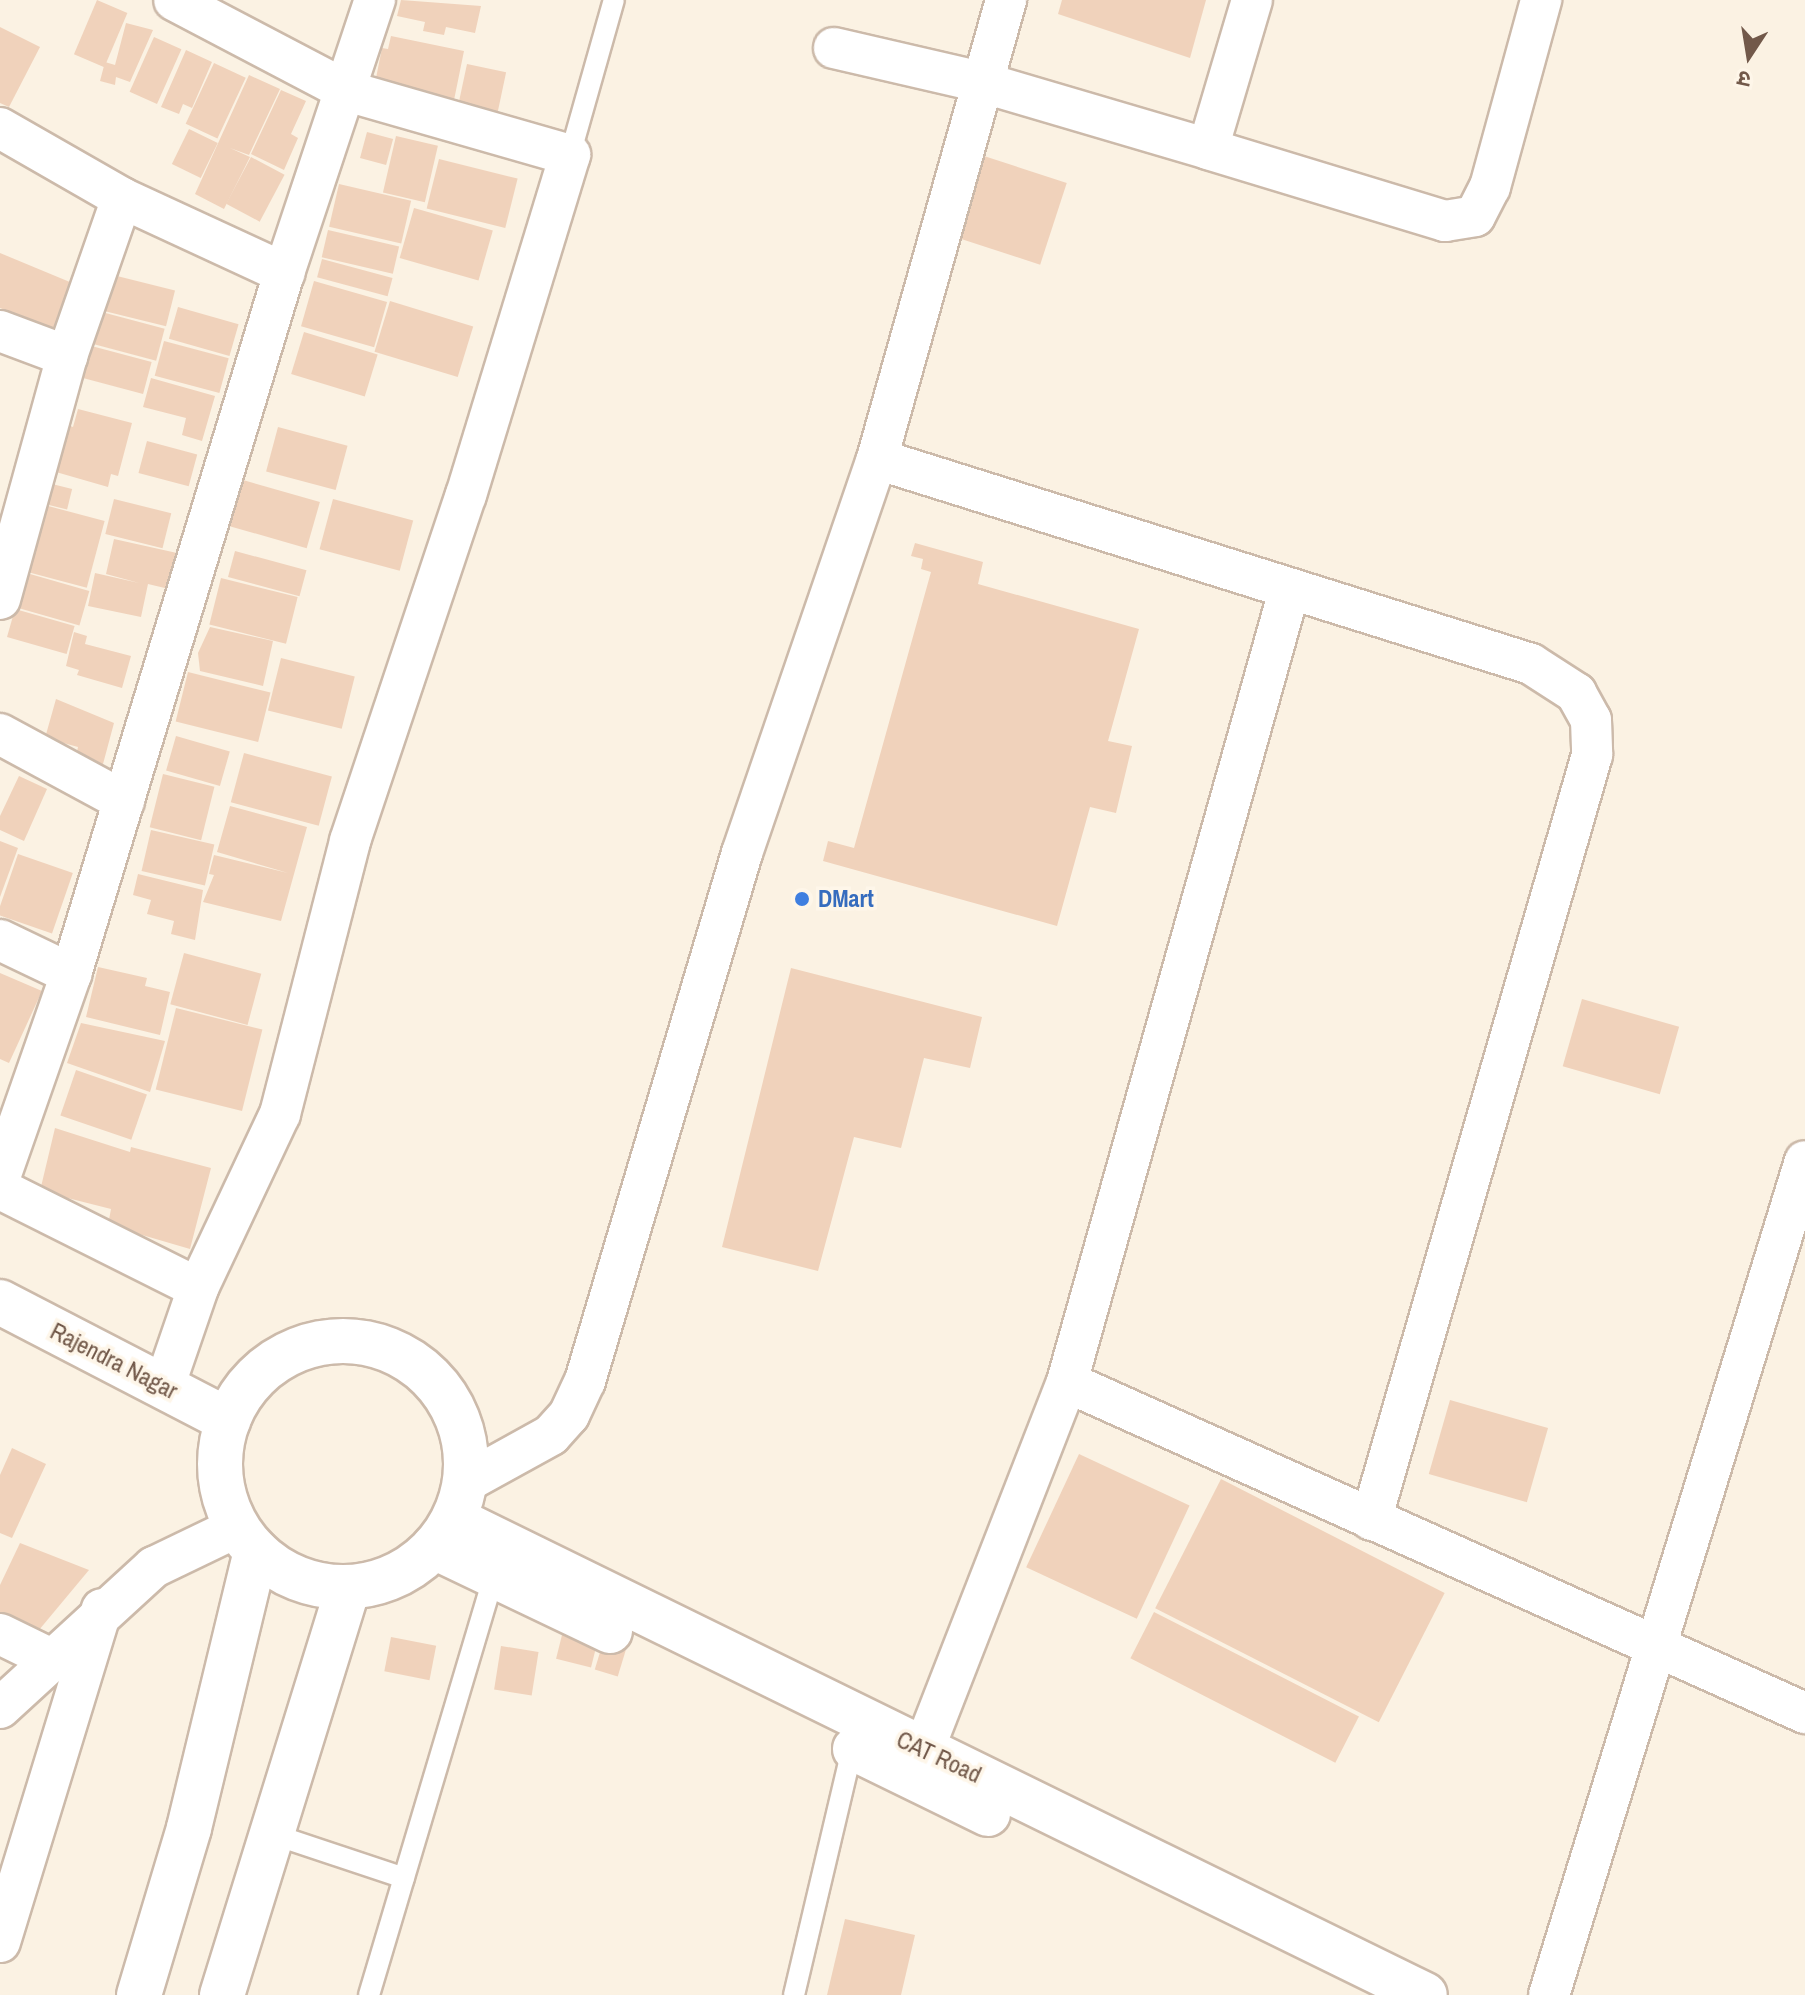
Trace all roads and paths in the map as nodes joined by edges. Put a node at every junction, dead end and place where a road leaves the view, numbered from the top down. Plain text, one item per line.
1 (174, 0) edge
2 (375, 0) edge
3 (614, 0) edge
4 (1006, 0) edge
5 (1252, 0) edge
6 (1541, 0) edge
7 (834, 48) dead end
8 (981, 82) junction
9 (347, 91) junction
10 (0, 128) edge
11 (1208, 149) junction
12 (570, 155) junction
13 (122, 198) junction
14 (284, 273) junction
15 (0, 331) edge
16 (67, 356) junction
17 (877, 459) junction
18 (1289, 591) junction
19 (0, 599) edge
20 (0, 734) edge
21 (124, 801) junction
22 (0, 940) edge
23 (71, 974) junction
24 (1805, 1161) edge
25 (0, 1177) edge
26 (0, 1189) edge
27 (198, 1288) junction
28 (0, 1302) edge
29 (1067, 1382) junction
30 (164, 1387) junction
31 (228, 1420) junction
32 (451, 1516) junction
33 (1371, 1520) junction
34 (246, 1539) junction
35 (499, 1560) junction
36 (348, 1587) junction
37 (102, 1609) junction
38 (0, 1634) edge
39 (1657, 1644) junction
40 (51, 1659) junction
41 (0, 1708) edge
42 (1805, 1713) edge
43 (856, 1734) junction
44 (919, 1763) junction
45 (272, 1834) junction
46 (404, 1878) junction
47 (0, 1942) edge
48 (139, 1995) edge
49 (222, 1995) edge
50 (369, 1995) edge
51 (794, 1995) edge
52 (1360, 1995) edge
53 (1425, 1995) edge
54 (1549, 1995) edge

1 - 9 street
2 - 9 street
3 - 12 lane
4 - 8 street
5 - 11 street
6 - 11 street
7 - 8 street
8 - 11 street
8 - 17 street
9 - 12 street
9 - 14 street
10 - 13 street
12 - 27 street
13 - 14 street
13 - 16 street
14 - 21 street
15 - 16 street
16 - 19 street
17 - 18 street
17 - 32 street
18 - 29 street
18 - 33 street
20 - 21 street
21 - 23 street
22 - 23 street
23 - 25 street
24 - 39 street
26 - 27 street
27 - 30 street
28 - 30 street, Rajendra Nagar
29 - 33 street
29 - 44 street
30 - 31 street, Rajendra Nagar
31 - 32 street
31 - 34 street
32 - 35 street, CAT Road
32 - 36 street
33 - 39 street
34 - 36 street
34 - 37 street
34 - 48 street
35 - 43 street, CAT Road
35 - 46 lane
36 - 45 street
37 - 40 street
37 - 47 street
38 - 40 street
39 - 42 street
39 - 54 street
40 - 41 street
43 - 44 street, CAT Road
43 - 51 lane
44 - 52 street, CAT Road
44 - 53 street, CAT Road
45 - 46 lane
45 - 49 street
46 - 50 lane

